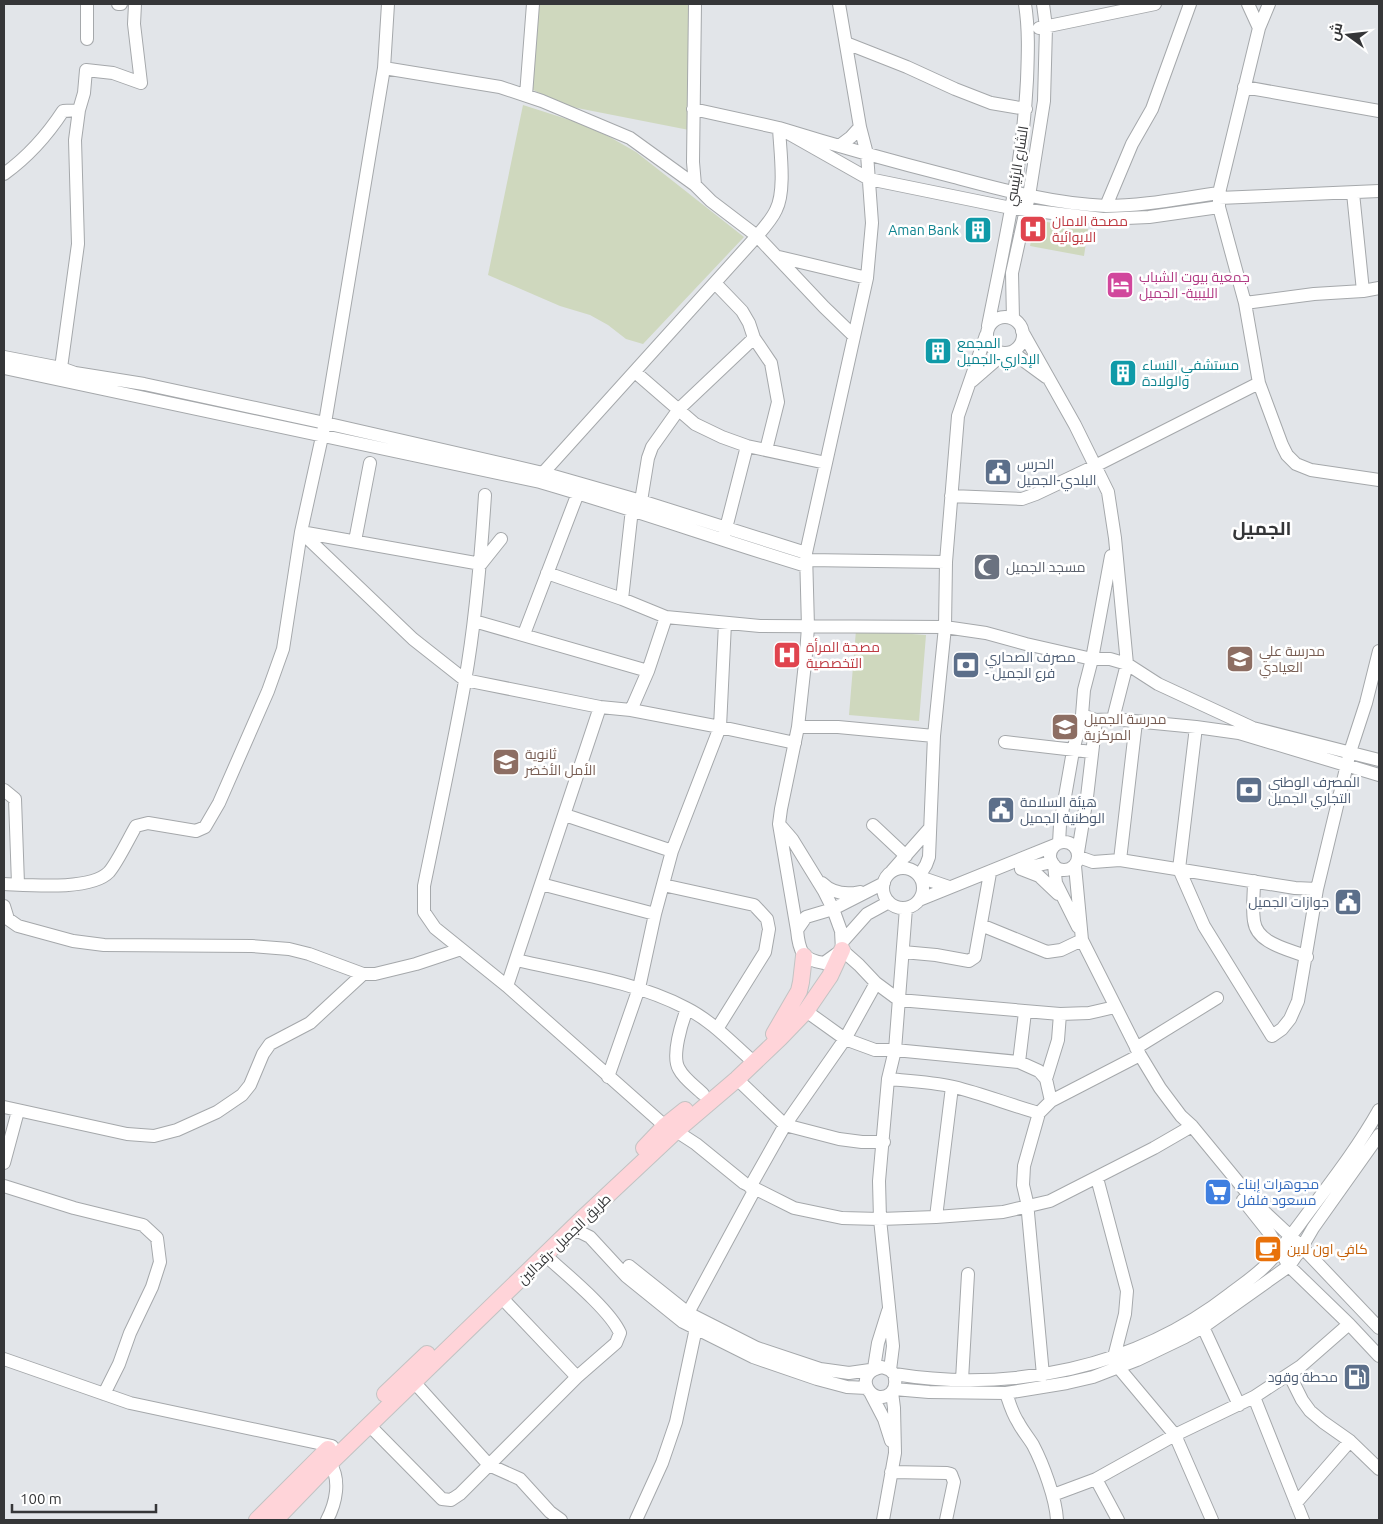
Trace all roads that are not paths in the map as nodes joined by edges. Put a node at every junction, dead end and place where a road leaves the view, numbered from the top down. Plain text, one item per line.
1 (87, 4) edge
2 (135, 4) edge
3 (388, 4) edge
4 (533, 4) edge
5 (694, 4) edge
6 (840, 4) edge
7 (1026, 4) edge
8 (1043, 4) edge
9 (1155, 4) edge
10 (1190, 4) edge
11 (1248, 4) edge
12 (1269, 4) edge
13 (1046, 27) junction
14 (1259, 28) junction
15 (1029, 29) junction
16 (87, 39) dead end
17 (846, 43) junction
18 (384, 68) junction
19 (1244, 87) junction
20 (526, 95) junction
21 (1026, 109) junction
22 (79, 110) junction
23 (693, 110) junction
24 (1379, 111) edge
25 (860, 127) junction
26 (779, 128) junction
27 (839, 146) junction
28 (867, 154) junction
29 (4, 174) edge
30 (868, 179) junction
31 (694, 185) junction
32 (1379, 191) edge
33 (1014, 193) junction
34 (1353, 193) junction
35 (1029, 196) junction
36 (1219, 199) junction
37 (1106, 206) junction
38 (1011, 208) junction
39 (1026, 209) junction
40 (757, 236) junction
41 (779, 258) junction
42 (867, 278) junction
43 (714, 283) junction
44 (1379, 288) edge
45 (1363, 291) junction
46 (1245, 303) junction
47 (1014, 319) junction
48 (987, 331) junction
49 (1022, 331) junction
50 (854, 336) junction
51 (754, 338) junction
52 (1008, 353) junction
53 (4, 357) edge
54 (4, 368) edge
55 (61, 368) junction
56 (634, 372) junction
57 (1049, 379) junction
58 (1259, 383) junction
59 (969, 384) junction
60 (679, 409) junction
61 (323, 429) junction
62 (747, 446) junction
63 (766, 450) junction
64 (370, 463) dead end
65 (826, 463) junction
66 (1094, 466) junction
67 (543, 474) junction
68 (1379, 480) edge
69 (578, 493) junction
70 (485, 496) dead end
71 (951, 496) junction
72 (636, 505) junction
73 (301, 532) junction
74 (724, 535) junction
75 (1114, 538) junction
76 (501, 539) dead end
77 (355, 541) junction
78 (806, 560) junction
79 (946, 562) junction
80 (481, 564) junction
81 (547, 573) junction
82 (622, 599) junction
83 (666, 617) junction
84 (474, 621) junction
85 (726, 623) junction
86 (808, 627) junction
87 (945, 627) junction
88 (524, 634) junction
89 (1379, 651) edge
90 (1092, 659) junction
91 (1127, 664) junction
92 (648, 671) junction
93 (466, 680) junction
94 (600, 707) junction
95 (631, 710) junction
96 (1082, 715) junction
97 (1113, 719) junction
98 (1096, 720) junction
99 (1136, 722) junction
100 (720, 727) junction
101 (798, 727) junction
102 (1196, 727) junction
103 (934, 736) junction
104 (1005, 742) dead end
105 (795, 743) junction
106 (1073, 751) junction
107 (1092, 752) junction
108 (1350, 752) junction
109 (1379, 760) edge
110 (1347, 766) junction
111 (1379, 775) edge
112 (4, 790) edge
113 (565, 815) junction
114 (779, 824) junction
115 (873, 825) dead end
116 (1060, 825) junction
117 (930, 828) junction
118 (1057, 844) junction
119 (672, 851) junction
120 (1031, 855) junction
121 (906, 856) junction
122 (1077, 858) junction
123 (1120, 860) junction
124 (1053, 864) junction
125 (1021, 869) junction
126 (1179, 869) junction
127 (994, 871) junction
128 (892, 872) junction
129 (812, 873) junction
130 (919, 876) junction
131 (1254, 881) junction
132 (884, 883) junction
133 (4, 884) edge
134 (18, 884) junction
135 (541, 884) junction
136 (663, 885) junction
137 (949, 887) junction
138 (1318, 889) junction
139 (868, 891) junction
140 (919, 900) junction
141 (889, 902) junction
142 (1064, 903) junction
143 (4, 906) edge
144 (906, 908) junction
145 (833, 909) junction
146 (655, 914) junction
147 (981, 924) junction
148 (797, 930) junction
149 (1081, 936) junction
150 (842, 946) junction
151 (461, 949) junction
152 (903, 952) junction
153 (804, 956) junction
154 (1307, 956) junction
155 (516, 960) junction
156 (363, 974) junction
157 (876, 983) junction
158 (507, 986) junction
159 (639, 988) junction
160 (1217, 998) dead end
161 (899, 1000) junction
162 (1115, 1007) junction
163 (687, 1009) junction
164 (806, 1011) junction
165 (1025, 1012) junction
166 (1060, 1014) junction
167 (717, 1029) junction
168 (845, 1039) junction
169 (895, 1050) junction
170 (1138, 1052) junction
171 (749, 1058) junction
172 (1019, 1062) junction
173 (608, 1077) junction
174 (736, 1079) junction
175 (888, 1079) junction
176 (1046, 1079) junction
177 (952, 1087) junction
178 (703, 1094) junction
179 (1051, 1101) junction
180 (4, 1107) edge
181 (1379, 1110) edge
182 (18, 1111) junction
183 (1039, 1113) junction
184 (785, 1125) junction
185 (1189, 1128) junction
186 (671, 1129) junction
187 (1379, 1134) edge
188 (884, 1142) junction
189 (4, 1163) edge
190 (1097, 1178) junction
191 (4, 1186) edge
192 (753, 1188) junction
193 (1026, 1207) junction
194 (578, 1217) junction
195 (936, 1217) junction
196 (880, 1219) junction
197 (569, 1232) junction
198 (1290, 1237) junction
199 (1302, 1247) junction
200 (1279, 1251) junction
201 (546, 1256) junction
202 (1289, 1266) junction
203 (968, 1274) dead end
204 (501, 1297) junction
205 (888, 1311) junction
206 (688, 1313) junction
207 (1349, 1324) junction
208 (1203, 1327) junction
209 (696, 1328) junction
210 (1379, 1328) edge
211 (1379, 1356) edge
212 (4, 1359) edge
213 (1116, 1362) junction
214 (872, 1369) junction
215 (892, 1372) junction
216 (1289, 1374) junction
217 (1043, 1375) junction
218 (577, 1377) junction
219 (962, 1380) junction
220 (414, 1382) junction
221 (893, 1390) junction
222 (869, 1391) junction
223 (1006, 1393) junction
224 (104, 1394) junction
225 (1254, 1397) junction
226 (1239, 1405) junction
227 (369, 1425) junction
228 (1175, 1435) junction
229 (1350, 1441) junction
230 (332, 1446) junction
231 (895, 1453) junction
232 (330, 1463) junction
233 (489, 1465) junction
234 (1379, 1469) edge
235 (890, 1472) junction
236 (1096, 1479) junction
237 (1052, 1496) junction
238 (1296, 1503) junction
239 (258, 1520) edge
240 (275, 1520) edge
241 (328, 1520) edge
242 (560, 1520) edge
243 (636, 1520) edge
244 (883, 1520) edge
245 (946, 1520) edge
246 (1058, 1520) edge
247 (1118, 1520) edge
248 (1212, 1520) edge
249 (1303, 1520) edge

1 - 16 street
2 - 22 street
3 - 18 street
4 - 20 street
5 - 23 street
6 - 17 street
7 - 15 street, الشارع الرئيسي
8 - 13 street, الشارع الرئيسي
9 - 13 street
10 - 37 street
11 - 14 street
12 - 14 street
13 - 15 street
13 - 35 street, الشارع الرئيسي
14 - 19 street
15 - 21 street, الشارع الرئيسي
17 - 21 street
17 - 25 street
18 - 20 street
18 - 61 street
19 - 24 street
19 - 36 street
20 - 31 street
21 - 33 street, الشارع الرئيسي
22 - 29 street
22 - 55 street
23 - 26 street
23 - 31 street
25 - 27 street
25 - 28 street
26 - 27 street
26 - 30 street
26 - 40 street
27 - 28 street
28 - 30 street
28 - 33 street
30 - 38 street
30 - 42 street
31 - 40 street
32 - 34 street
33 - 35 street
33 - 38 street, الشارع الرئيسي
34 - 36 street
34 - 45 street
35 - 37 street
35 - 39 street, الشارع الرئيسي
36 - 37 street
36 - 39 street
36 - 46 street
38 - 39 street
38 - 48 street, الشارع الرئيسي
39 - 47 street, الشارع الرئيسي
40 - 41 street
40 - 43 street
41 - 42 street
41 - 50 street
42 - 50 street
43 - 51 street
43 - 56 street
44 - 45 street
45 - 46 street
46 - 58 street
47 - 48 street
47 - 49 street
48 - 52 street
48 - 59 street, الشارع الرئيسي
49 - 52 street
49 - 57 street
50 - 65 street
51 - 60 street
51 - 63 street
52 - 57 street
52 - 59 street
53 - 55 street
54 - 61 street
55 - 61 street
56 - 60 street
56 - 67 street
57 - 66 street
58 - 66 street
58 - 68 street
59 - 71 street, الشارع الرئيسي
60 - 62 street
60 - 72 street
61 - 67 street
61 - 69 street
61 - 73 street
62 - 63 street
62 - 74 street
63 - 65 street
64 - 77 street
65 - 78 street
66 - 71 street
66 - 75 street
67 - 72 street
69 - 72 street
69 - 81 street
70 - 80 street
71 - 79 street, الشارع الرئيسي
72 - 74 street
72 - 82 street
73 - 77 street
73 - 93 street
73 - 134 street
74 - 78 street
75 - 90 street
75 - 91 street
76 - 80 street
77 - 80 street
78 - 79 street
78 - 86 street
79 - 87 street, الشارع الرئيسي
80 - 84 street
81 - 82 street
81 - 88 street
82 - 83 street
83 - 85 street
83 - 92 street
84 - 88 street
84 - 93 street
85 - 86 street
85 - 100 street
86 - 87 street
86 - 101 street
87 - 90 street
87 - 103 street, الشارع الرئيسي
88 - 92 street
89 - 108 street
90 - 91 street
90 - 96 street
91 - 97 street
91 - 108 street
92 - 95 street
93 - 94 street
93 - 151 street
94 - 95 street
94 - 113 street
95 - 100 street
96 - 98 street
96 - 106 street
97 - 98 street
97 - 99 street
98 - 107 street
99 - 102 street
99 - 123 street
100 - 105 street
100 - 119 street
101 - 103 street
101 - 105 street
102 - 110 street
102 - 126 street
103 - 117 street
104 - 106 street
105 - 114 street
106 - 107 street
106 - 116 street
107 - 122 street
108 - 109 street
108 - 110 street
110 - 111 street
110 - 138 street
112 - 134 street
113 - 119 street
113 - 135 street
114 - 129 street
114 - 148 street
115 - 121 street
116 - 118 street
116 - 120 street
117 - 121 street
117 - 130 street
118 - 120 street
118 - 122 street
118 - 124 street
119 - 136 street
120 - 127 street
121 - 128 street
122 - 123 street
122 - 124 street
122 - 149 street
123 - 126 street
124 - 125 street
124 - 142 street
125 - 127 street
125 - 142 street
126 - 131 street
126 - 154 street
127 - 137 street
127 - 147 street
128 - 130 street
128 - 132 street
129 - 139 street
129 - 145 street
130 - 137 street
130 - 140 street
131 - 138 street
131 - 154 street
132 - 139 street
132 - 141 street
133 - 134 street
135 - 146 street
135 - 155 street
136 - 146 street
136 - 167 street
137 - 140 street
138 - 154 street
139 - 145 street
140 - 144 street
141 - 144 street
141 - 150 street
142 - 149 street
143 - 156 street
144 - 152 street
145 - 148 street
145 - 150 street
146 - 159 street
147 - 149 street
147 - 152 street
148 - 153 street
149 - 162 street
150 - 153 street
150 - 157 street
150 - 164 main road, طريق الجميل -رقدالين
151 - 156 street
151 - 158 street
152 - 161 street
153 - 171 main road, طريق الجميل -رقدالين
155 - 158 street
155 - 159 street
156 - 182 street
157 - 161 street
157 - 168 street
158 - 173 street
159 - 163 street
159 - 173 street
160 - 170 street
161 - 165 street
161 - 169 street
162 - 166 street
162 - 170 street
163 - 167 street
163 - 178 street
164 - 168 street
164 - 174 main road, طريق الجميل -رقدالين
165 - 166 street
165 - 172 street
166 - 176 street
167 - 171 street
168 - 169 street
168 - 184 street
169 - 172 street
169 - 175 street
170 - 179 street
170 - 185 street
171 - 178 main road, طريق الجميل -رقدالين
172 - 176 street
173 - 186 street
174 - 184 street
174 - 186 main road, طريق الجميل -رقدالين
175 - 177 street
175 - 188 street
176 - 179 street
177 - 183 street
177 - 195 street
178 - 186 main road, طريق الجميل -رقدالين
179 - 183 street
180 - 182 street
181 - 198 street
182 - 189 street
183 - 193 street
184 - 188 street
184 - 192 street
185 - 190 street
185 - 198 street
185 - 200 street
186 - 192 street
186 - 194 main road, طريق الجميل -رقدالين
187 - 199 street
188 - 196 street
190 - 193 street
190 - 213 street
191 - 224 street
192 - 196 street
192 - 206 street
193 - 195 street
193 - 217 street
194 - 197 main road, طريق الجميل -رقدالين
194 - 206 street
194 - 230 main road, طريق الجميل -رقدالين
195 - 196 street
196 - 205 street
197 - 201 main road, طريق الجميل -رقدالين
197 - 209 street
198 - 199 street
198 - 200 street
199 - 202 street
199 - 210 street
200 - 202 street
200 - 213 street
201 - 204 main road, طريق الجميل -رقدالين
201 - 218 street
202 - 207 street
202 - 208 street
203 - 219 street
204 - 218 street
204 - 220 main road, طريق الجميل -رقدالين
205 - 214 street
205 - 215 street
206 - 214 street
207 - 211 street
207 - 216 street
208 - 213 street
208 - 226 street
209 - 222 street
209 - 243 street
212 - 224 street
213 - 217 street
213 - 223 street
213 - 228 street
214 - 215 street
214 - 222 street
215 - 219 street
215 - 221 street
216 - 225 street
216 - 229 street
217 - 219 street
218 - 233 street
220 - 227 main road, طريق الجميل -رقدالين
220 - 233 street
221 - 222 street
221 - 223 street
221 - 231 street
222 - 231 street
223 - 237 street
224 - 230 street
225 - 226 street
225 - 238 street
226 - 228 street
227 - 232 main road, طريق الجميل -رقدالين
227 - 233 street
228 - 236 street
228 - 248 street
229 - 234 street
229 - 238 street
230 - 239 main road, طريق الجميل -رقدالين
231 - 235 street
232 - 240 main road, طريق الجميل -رقدالين
232 - 241 street
233 - 242 street
235 - 244 street
235 - 245 street
236 - 237 street
236 - 247 street
237 - 246 street
238 - 249 street

